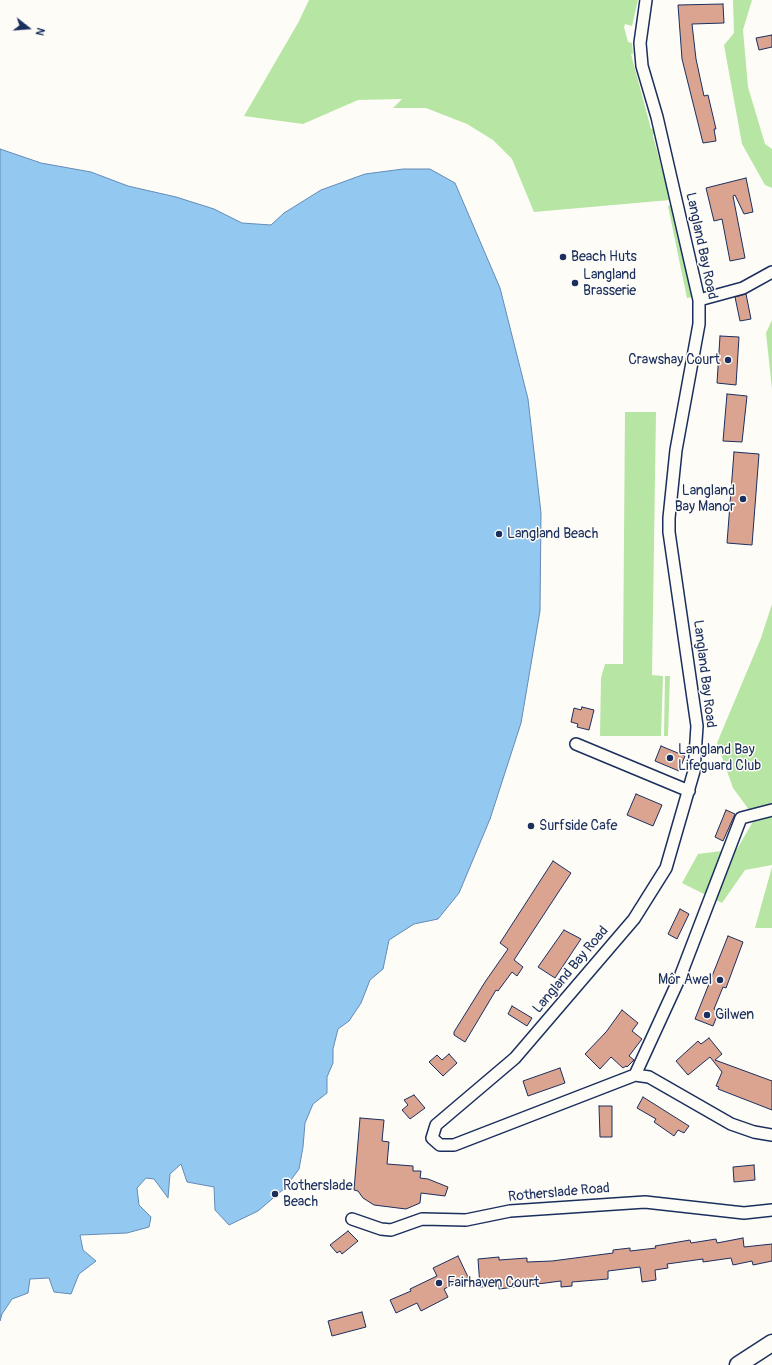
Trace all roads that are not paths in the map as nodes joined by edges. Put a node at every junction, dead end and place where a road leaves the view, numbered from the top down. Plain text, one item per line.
1 (646, 0) edge
2 (772, 272) edge
3 (698, 300) junction
4 (576, 744) dead end
5 (689, 791) junction
6 (772, 810) edge
7 (636, 1075) junction
8 (772, 1135) edge
9 (772, 1210) edge
10 (352, 1219) dead end
11 (772, 1343) edge
12 (738, 1365) edge

1 - 3 street, Langland Bay Road
2 - 3 street
3 - 5 street, Langland Bay Road
4 - 5 street
5 - 7 street, Langland Bay Road
6 - 7 street
7 - 8 street
9 - 10 street, Rotherslade Road
11 - 12 street

